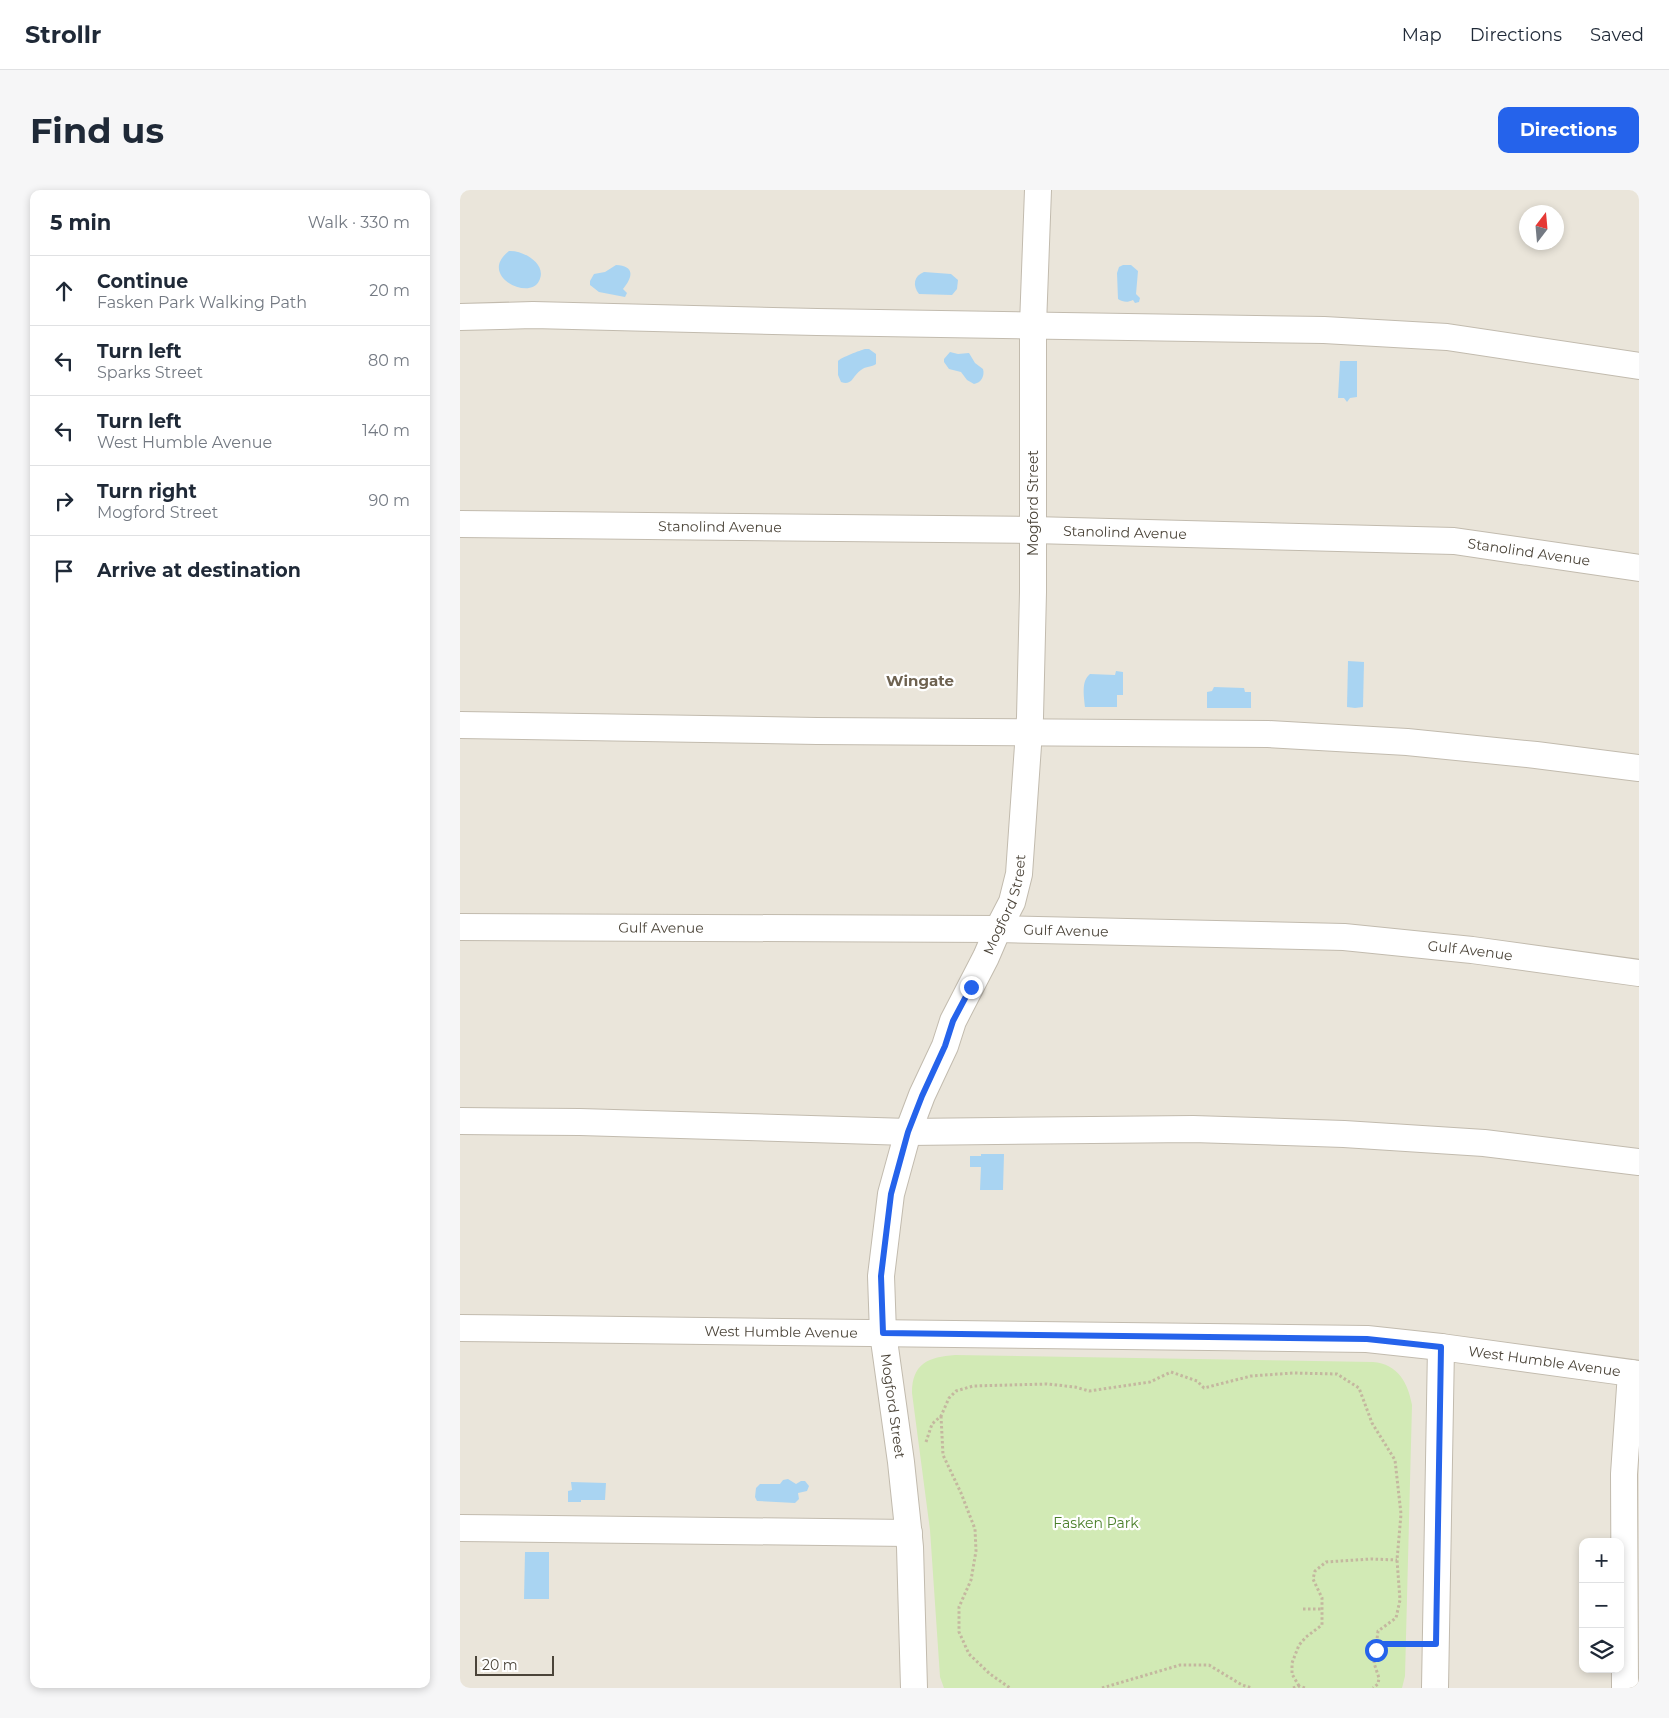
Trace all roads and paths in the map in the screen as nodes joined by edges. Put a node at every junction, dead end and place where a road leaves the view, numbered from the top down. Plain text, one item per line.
1 (1038, 190) edge
2 (460, 317) edge
3 (1033, 325) junction
4 (1639, 366) edge
5 (460, 524) edge
6 (1033, 530) junction
7 (1639, 568) edge
8 (460, 725) edge
9 (1029, 733) junction
10 (1639, 768) edge
11 (460, 927) edge
12 (998, 929) junction
13 (1639, 973) edge
14 (460, 1121) edge
15 (908, 1132) junction
16 (1639, 1162) edge
17 (460, 1328) edge
18 (883, 1333) junction
19 (1441, 1347) junction
20 (1635, 1373) edge
21 (460, 1528) edge
22 (909, 1533) junction
23 (1397, 1560) junction
24 (1303, 1609) dead end
25 (1321, 1609) junction
26 (1377, 1644) junction
27 (1436, 1644) junction
28 (1299, 1686) junction
29 (914, 1688) edge
30 (1010, 1688) edge
31 (1102, 1688) edge
32 (1252, 1688) edge
33 (1293, 1688) edge
34 (1306, 1688) edge
35 (1374, 1688) edge
36 (1435, 1688) edge
37 (1625, 1688) edge

1 - 3 street, Mogford Street
2 - 3 street
3 - 4 street
3 - 6 street, Mogford Street
5 - 6 street, Stanolind Avenue
6 - 7 street, Stanolind Avenue
6 - 9 street, Mogford Street
8 - 9 street
9 - 10 street
9 - 12 street, Mogford Street
11 - 12 street, Gulf Avenue
12 - 13 street, Gulf Avenue
12 - 15 street, Mogford Street
14 - 15 street
15 - 16 street
15 - 18 street, Mogford Street
17 - 18 street, West Humble Avenue
18 - 19 street, West Humble Avenue
18 - 22 street, Mogford Street
19 - 20 street, West Humble Avenue
19 - 27 street
20 - 37 street
21 - 22 street
22 - 29 street, Mogford Street
23 - 25 path
23 - 26 path
23 - 30 path
24 - 25 path
25 - 28 path
26 - 27 path
26 - 35 path
27 - 36 street
28 - 33 path
28 - 34 path
31 - 32 path

